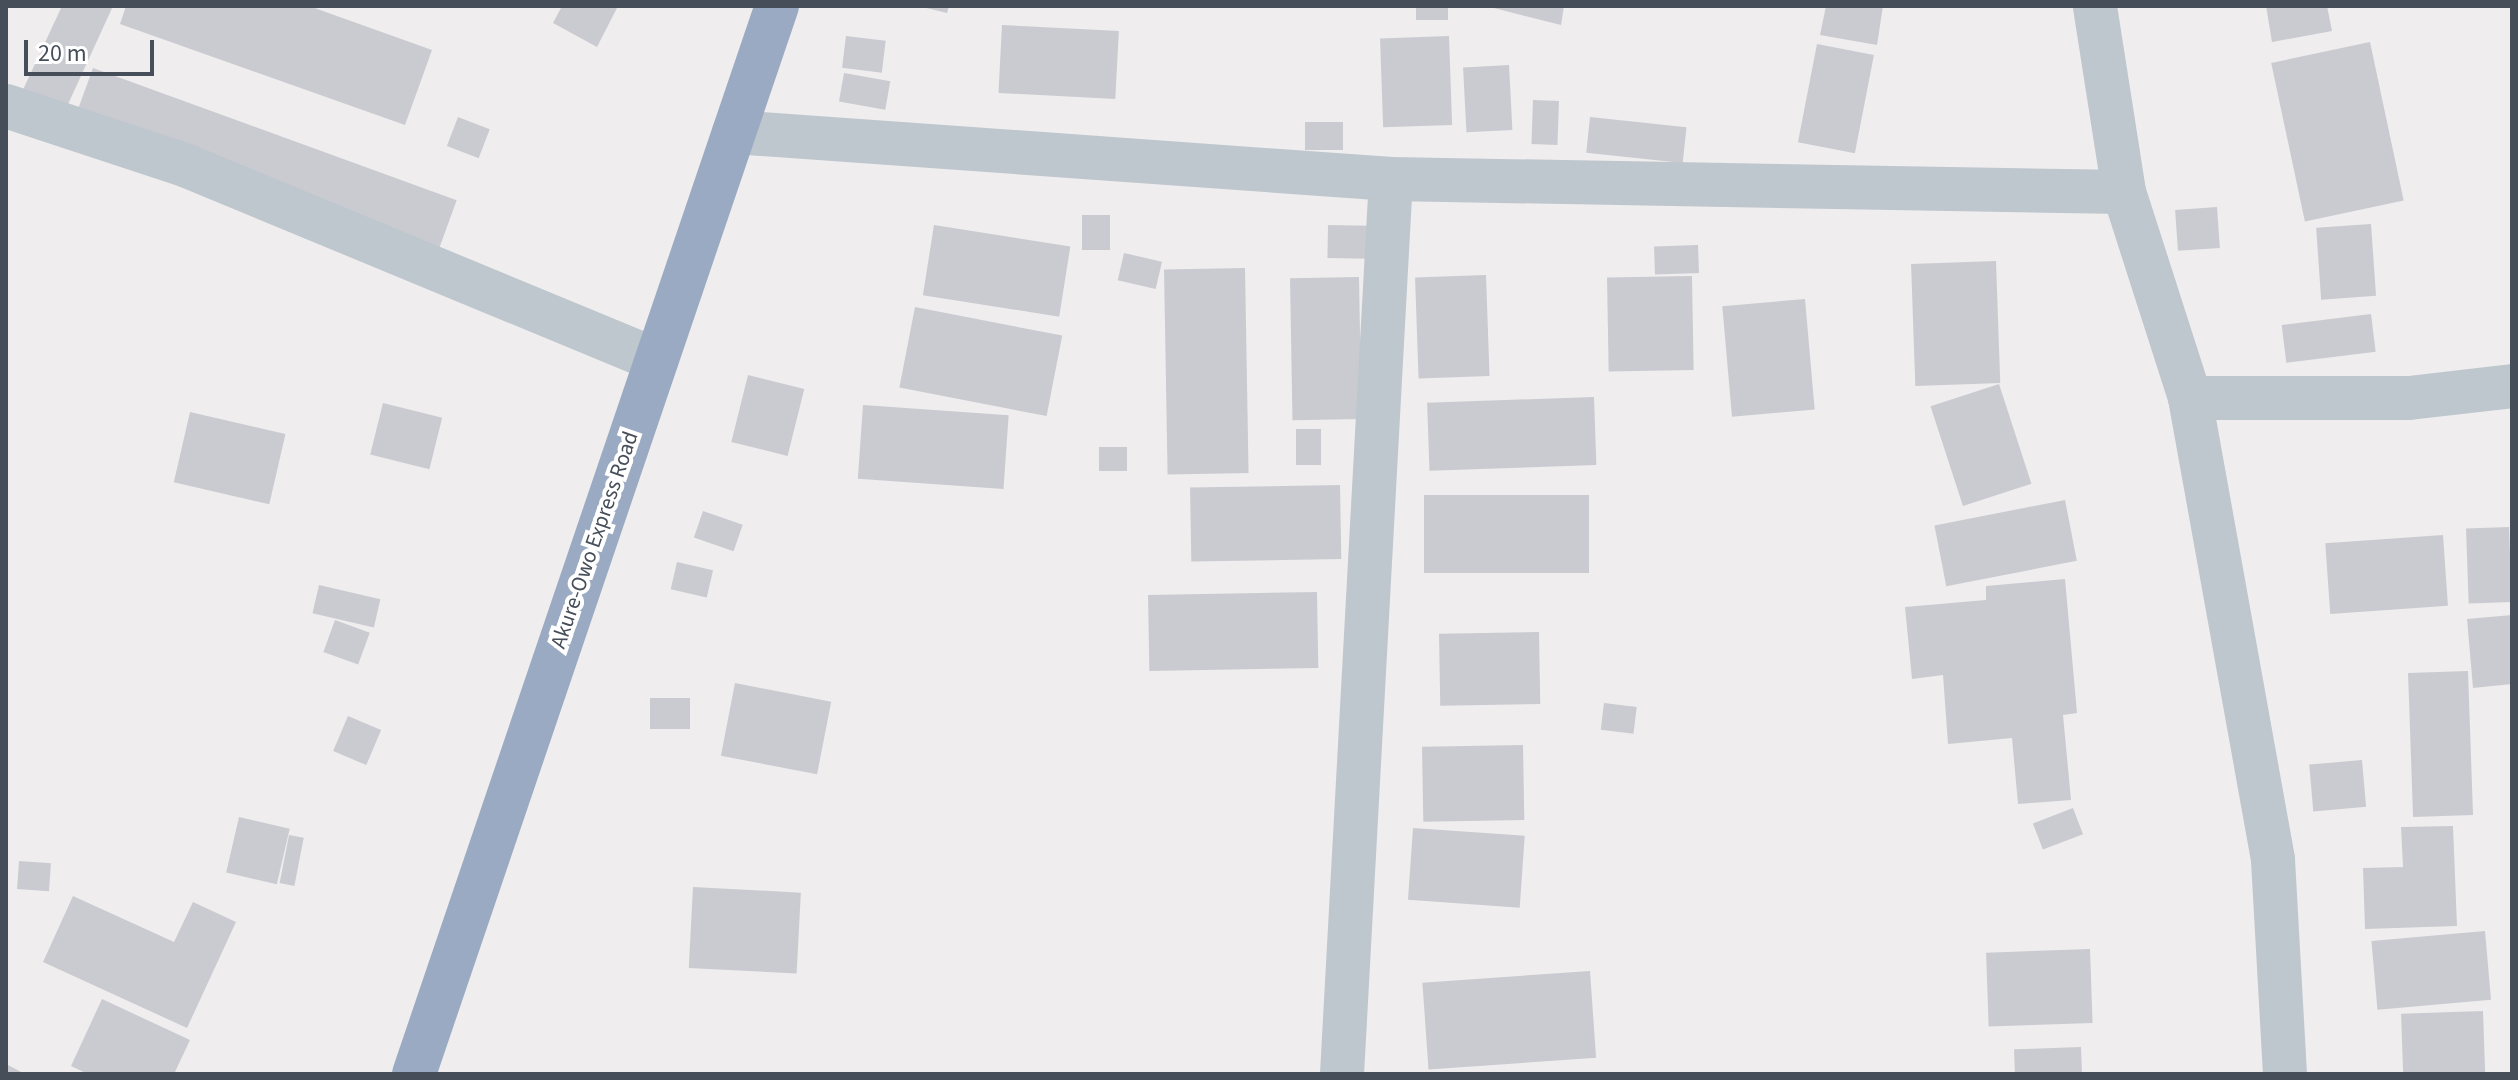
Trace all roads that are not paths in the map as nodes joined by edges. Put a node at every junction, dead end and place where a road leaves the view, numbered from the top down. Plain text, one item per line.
1 (777, 6) edge
2 (2095, 6) edge
3 (6, 106) edge
4 (734, 132) junction
5 (1391, 179) junction
6 (2124, 192) junction
7 (656, 360) junction
8 (2512, 386) edge
9 (2190, 398) junction
10 (414, 1074) edge
11 (1342, 1074) edge
12 (2285, 1074) edge

1 - 4 highway, Akure-Owo Express Road
2 - 6 street
3 - 7 street
4 - 5 street
4 - 7 highway, Akure-Owo Express Road
5 - 6 street
5 - 11 street
6 - 9 street
7 - 10 highway, Akure-Owo Express Road
8 - 9 street
9 - 12 street

